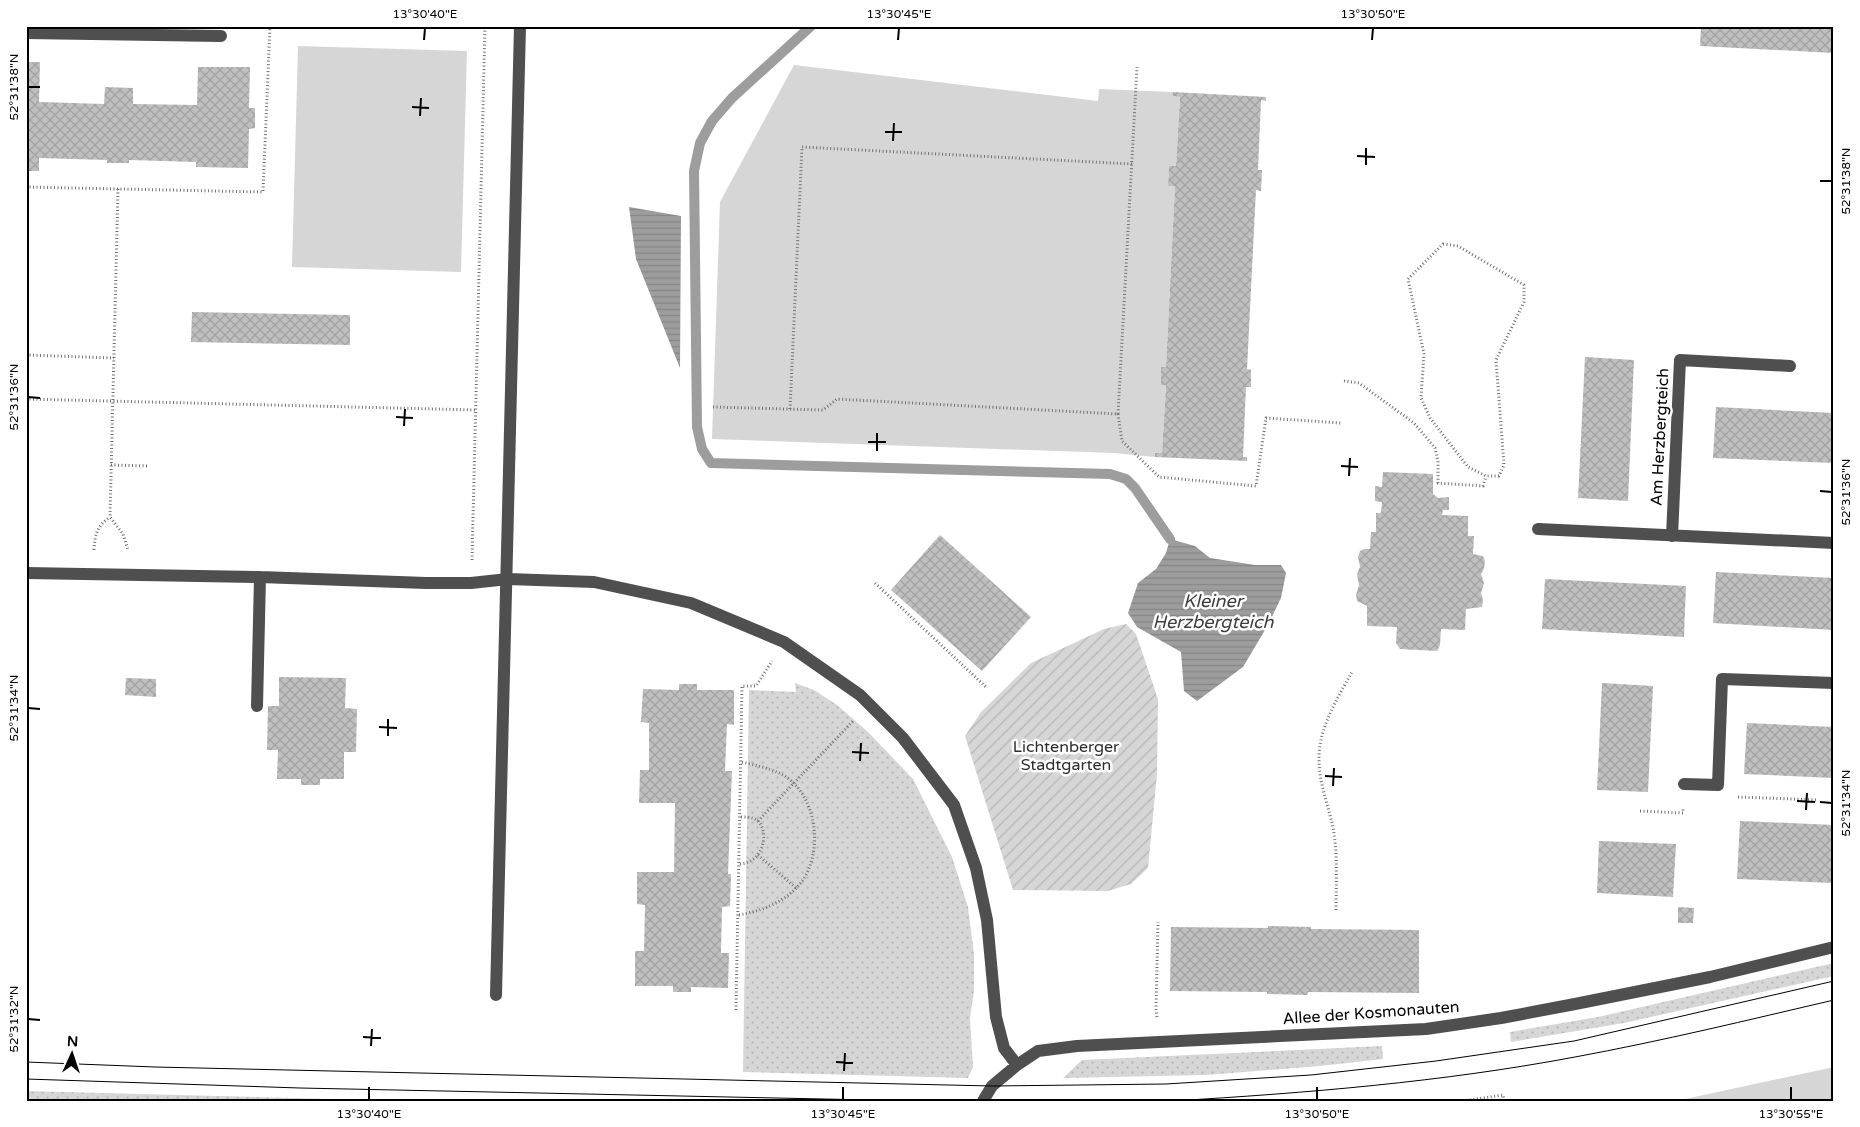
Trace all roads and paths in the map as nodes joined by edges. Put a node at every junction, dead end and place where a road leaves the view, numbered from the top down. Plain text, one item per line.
1 (270, 26) edge
2 (485, 26) edge
3 (520, 26) edge
4 (26, 32) edge
5 (221, 36) dead end
6 (1137, 66) dead end
7 (1132, 164) junction
8 (26, 187) edge
9 (118, 189) junction
10 (26, 355) edge
11 (114, 358) junction
12 (1790, 366) dead end
13 (1344, 381) dead end
14 (26, 399) edge
15 (113, 401) junction
16 (713, 407) dead end
17 (790, 409) junction
18 (476, 410) junction
19 (1118, 414) junction
20 (1341, 422) dead end
21 (111, 465) junction
22 (150, 466) dead end
23 (1486, 476) junction
24 (110, 517) junction
25 (1538, 529) dead end
26 (1672, 536) junction
27 (1834, 543) edge
28 (26, 572) edge
29 (93, 574) junction
30 (126, 574) junction
31 (260, 577) junction
32 (508, 579) junction
33 (471, 583) junction
34 (875, 583) dead end
35 (784, 642) junction
36 (1352, 672) dead end
37 (1834, 683) edge
38 (987, 688) dead end
39 (870, 705) junction
40 (257, 706) dead end
41 (741, 762) junction
42 (792, 783) junction
43 (1684, 784) joint
44 (1718, 785) junction
45 (1818, 800) dead end
46 (1640, 811) dead end
47 (740, 817) junction
48 (758, 820) junction
49 (758, 855) junction
50 (740, 864) junction
51 (796, 888) junction
52 (1336, 910) dead end
53 (738, 915) junction
54 (1158, 922) dead end
55 (1834, 947) edge
56 (496, 995) dead end
57 (736, 1010) dead end
58 (1157, 1017) dead end
59 (1017, 1065) junction
60 (984, 1101) edge
61 (1463, 1101) edge
62 (1504, 1101) edge

1 - 9 path
2 - 18 path
3 - 32 street
4 - 5 street
6 - 7 path
7 - 17 path
7 - 19 path
8 - 9 path
9 - 11 path
10 - 11 path
11 - 15 path
12 - 26 street, Am Herzbergteich
13 - 23 path
14 - 15 path
15 - 18 path
15 - 21 path
16 - 17 path
17 - 19 path
18 - 33 path
19 - 20 path
21 - 22 path
21 - 24 path
23 - 23 path
24 - 29 path
24 - 30 path
25 - 26 street
26 - 27 street
28 - 29 street
29 - 30 street
30 - 31 street
31 - 33 street
31 - 40 street
32 - 33 street
32 - 35 street
32 - 56 street
34 - 38 path
35 - 39 street
35 - 41 path
36 - 52 path
37 - 44 street
39 - 42 path
39 - 59 street
41 - 42 path
41 - 47 path
42 - 48 path
42 - 51 path
43 - 44 street
43 - 46 path
44 - 45 path
47 - 48 path
47 - 50 path
48 - 49 path
49 - 50 path
49 - 51 path
50 - 53 path
51 - 53 path
53 - 57 path
54 - 58 path
55 - 59 street, Allee der Kosmonauten
59 - 60 street, Allee der Kosmonauten
61 - 62 path

